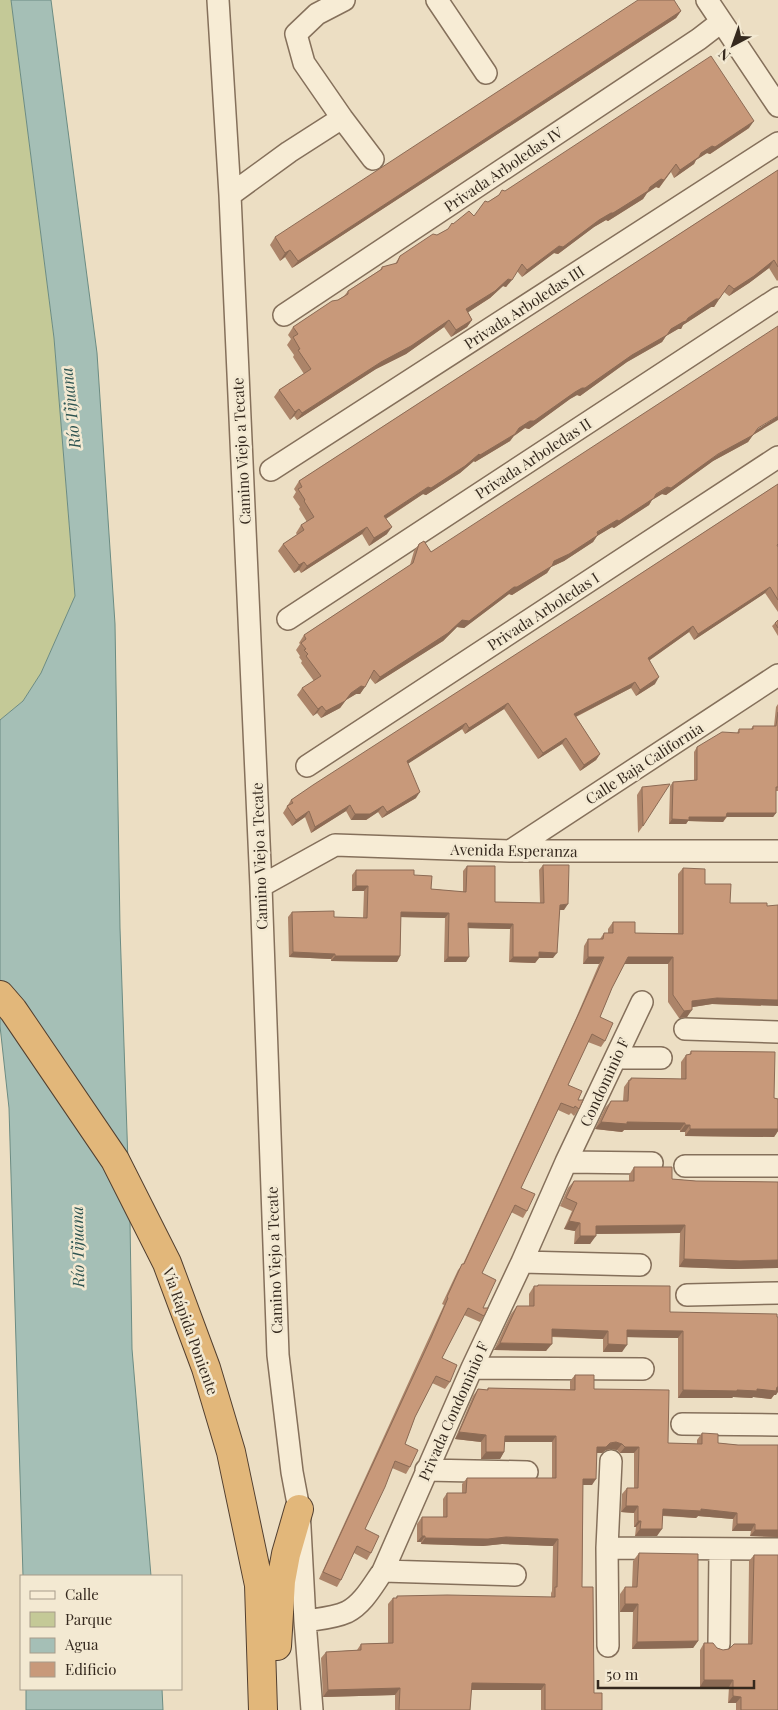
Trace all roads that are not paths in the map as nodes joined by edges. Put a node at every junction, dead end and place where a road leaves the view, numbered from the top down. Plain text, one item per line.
1 (218, 0) edge
2 (344, 0) edge
3 (436, 0) edge
4 (708, 0) edge
5 (316, 7) edge
6 (721, 22) junction
7 (486, 73) dead end
8 (778, 106) edge
9 (342, 118) junction
10 (778, 143) edge
11 (373, 159) dead end
12 (230, 195) junction
13 (778, 298) edge
14 (284, 315) dead end
15 (778, 457) edge
16 (271, 470) dead end
17 (288, 618) dead end
18 (778, 675) edge
19 (307, 766) dead end
20 (510, 851) junction
21 (778, 851) edge
22 (261, 886) junction
23 (0, 995) edge
24 (642, 1002) dead end
25 (685, 1029) dead end
26 (778, 1032) edge
27 (616, 1058) junction
28 (661, 1058) dead end
29 (566, 1162) junction
30 (652, 1163) dead end
31 (684, 1166) dead end
32 (778, 1166) edge
33 (522, 1262) junction
34 (640, 1266) dead end
35 (778, 1293) edge
36 (687, 1295) dead end
37 (472, 1368) junction
38 (643, 1369) dead end
39 (682, 1424) dead end
40 (778, 1425) edge
41 (611, 1461) dead end
42 (426, 1470) junction
43 (527, 1472) dead end
44 (299, 1509) junction
45 (608, 1548) junction
46 (720, 1549) junction
47 (778, 1549) edge
48 (383, 1571) junction
49 (515, 1575) dead end
50 (305, 1621) junction
51 (719, 1644) dead end
52 (608, 1646) dead end
53 (263, 1710) edge
54 (270, 1710) edge
55 (312, 1710) edge

1 - 12 street, Camino Viejo a Tecate
2 - 5 street
3 - 7 street
4 - 6 street
5 - 9 street
6 - 8 street
6 - 14 street, Privada Arboledas IV
9 - 11 street
9 - 12 street
10 - 16 street, Privada Arboledas III
12 - 22 street, Camino Viejo a Tecate
13 - 17 street, Privada Arboledas II
15 - 19 street, Privada Arboledas I
18 - 20 street, Calle Baja California
20 - 21 street, Avenida Esperanza
20 - 22 street, Avenida Esperanza
22 - 44 street, Camino Viejo a Tecate
23 - 53 highway, Vía Rápida Poniente
24 - 27 street, Condominio F
25 - 26 street
27 - 28 street
27 - 29 street, Condominio F
29 - 30 street
29 - 33 street, Privada Condominio F
31 - 32 street
33 - 34 street
33 - 37 street, Privada Condominio F
35 - 36 street
37 - 38 street
37 - 42 street, Privada Condominio F
39 - 40 street
41 - 45 street
42 - 43 street
42 - 48 street, Privada Condominio F
44 - 50 street, Camino Viejo a Tecate
44 - 54 highway
45 - 46 street
45 - 52 street
46 - 47 street
46 - 51 street
48 - 49 street
48 - 50 street, Privada Condominio F
50 - 55 street, Camino Viejo a Tecate

